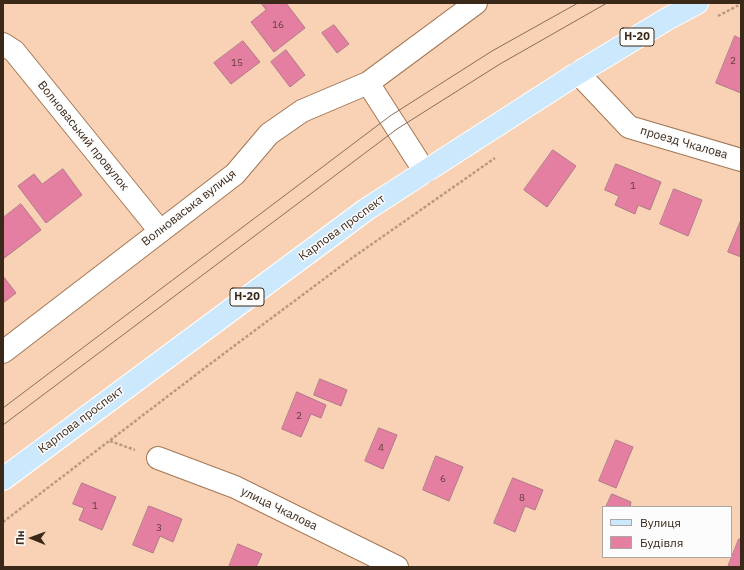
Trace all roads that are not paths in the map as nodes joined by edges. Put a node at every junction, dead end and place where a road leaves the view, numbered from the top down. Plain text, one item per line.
1 (476, 3) edge
2 (697, 3) edge
3 (3, 44) edge
4 (578, 73) junction
5 (368, 83) junction
6 (741, 160) edge
7 (425, 172) junction
8 (160, 231) junction
9 (3, 352) edge
10 (158, 458) road end
11 (3, 479) edge
12 (397, 567) edge

1 - 5 street, Волноваська вулиця
2 - 4 main road, Карпова проспект / Н-20
3 - 8 street, Волноваський провулок
4 - 6 street, проезд Чкалова
4 - 7 main road, Карпова проспект / Н-20
5 - 7 street
5 - 8 street, Волноваська вулиця
7 - 11 main road, Карпова проспект / Н-20
8 - 9 street, Волноваська вулиця
10 - 12 street, улица Чкалова

